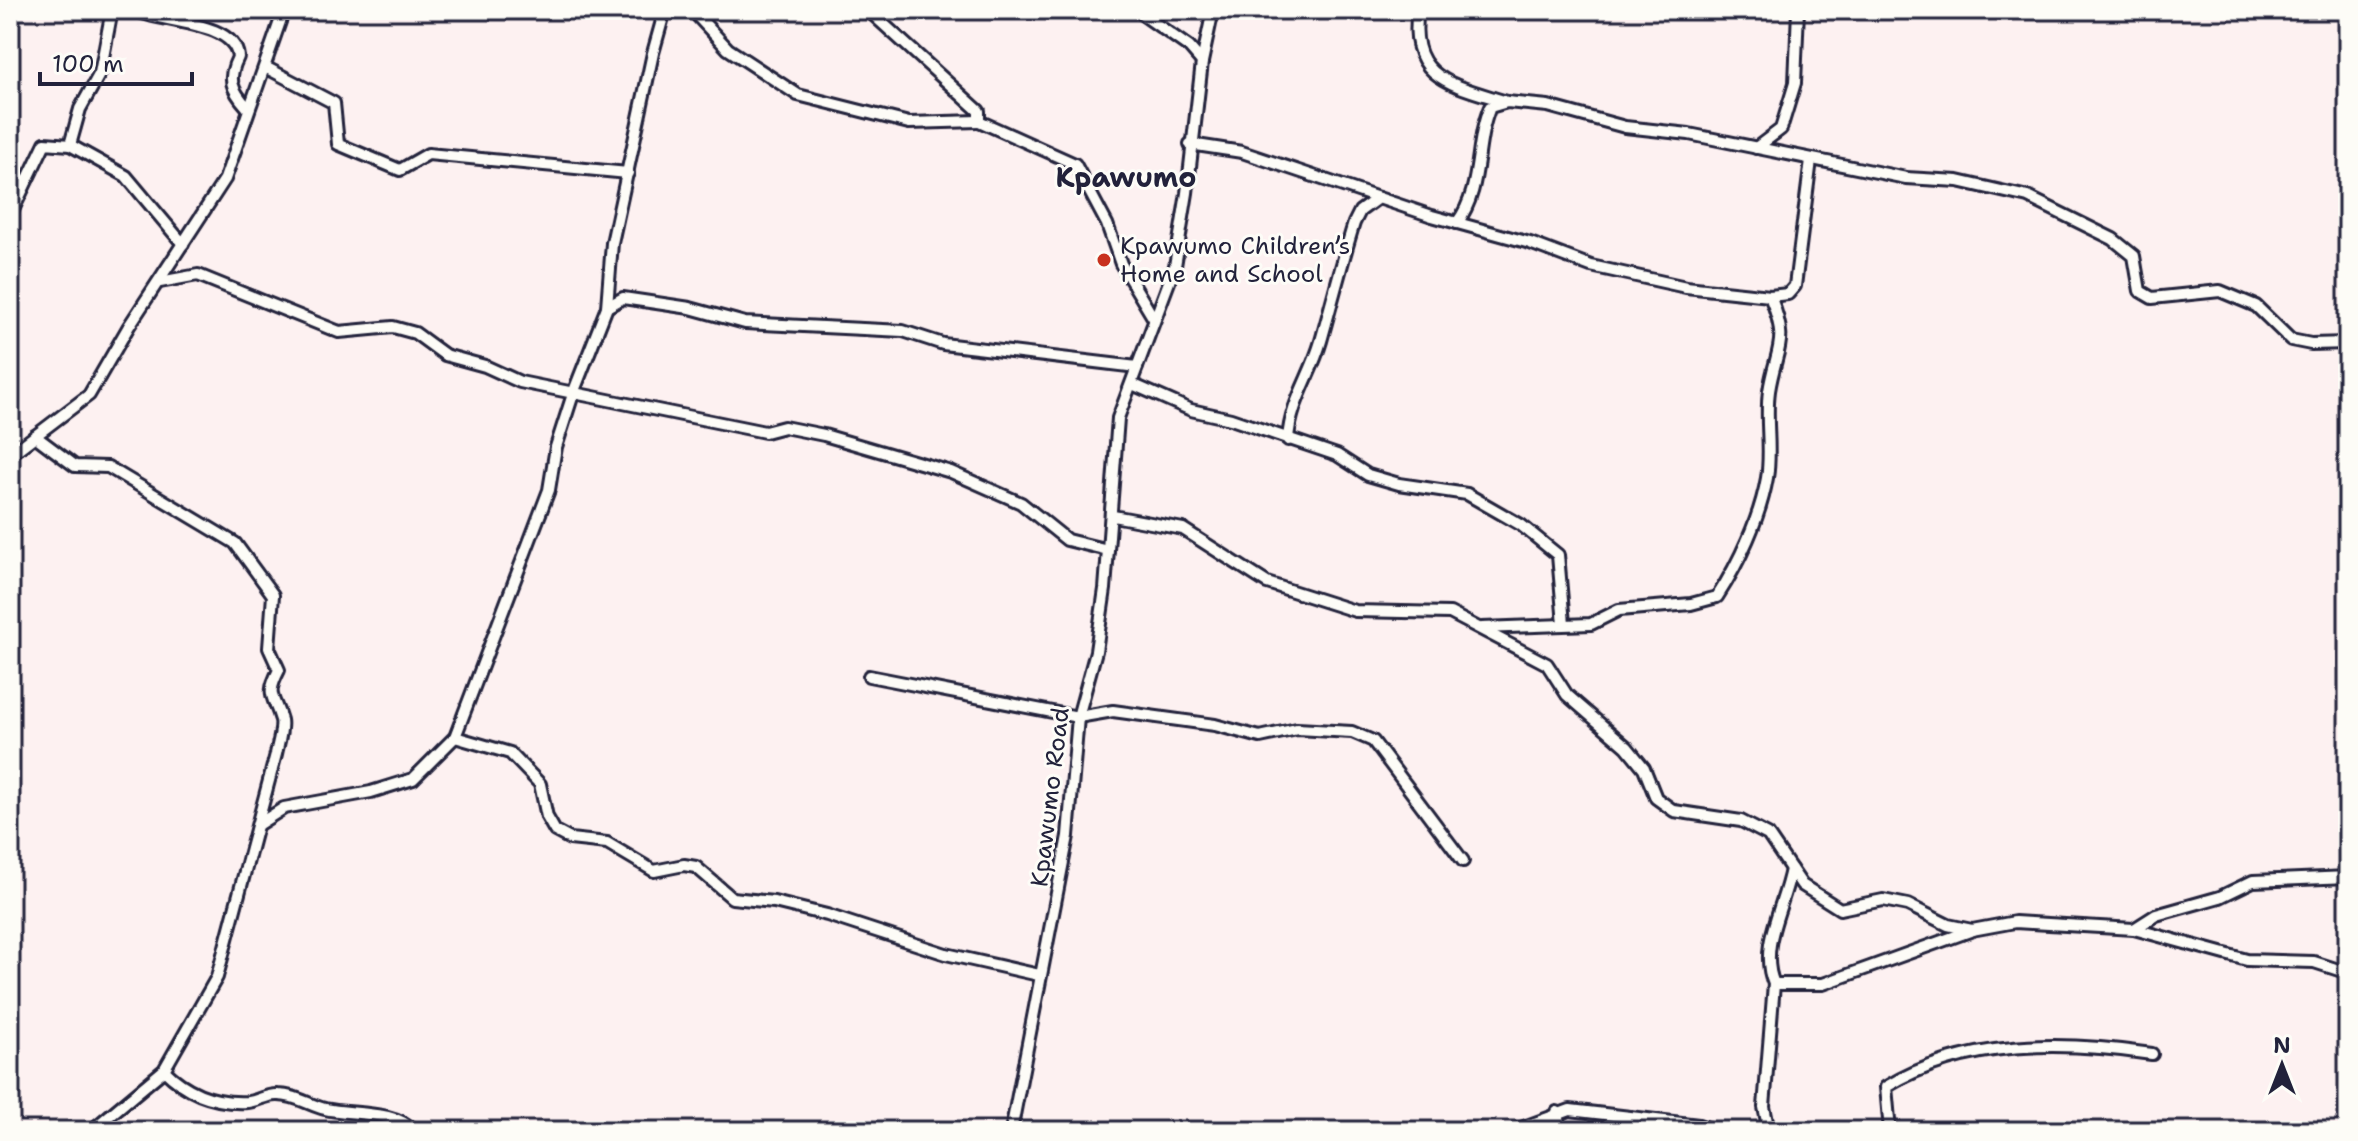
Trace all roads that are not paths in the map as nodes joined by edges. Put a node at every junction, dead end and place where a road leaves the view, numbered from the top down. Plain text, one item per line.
1 (112, 10) edge
2 (135, 10) edge
3 (284, 10) edge
4 (665, 10) edge
5 (692, 10) edge
6 (868, 10) edge
7 (1136, 10) edge
8 (1213, 10) edge
9 (1418, 10) edge
10 (1798, 10) edge
11 (1202, 62) junction
12 (265, 67) junction
13 (1507, 102) junction
14 (247, 107) junction
15 (979, 121) junction
16 (1190, 144) junction
17 (70, 145) junction
18 (1756, 148) junction
19 (1811, 160) junction
20 (628, 173) junction
21 (1378, 198) junction
22 (10, 216) edge
23 (1457, 223) junction
24 (183, 244) junction
25 (160, 282) junction
26 (1770, 296) junction
27 (607, 307) junction
28 (1154, 319) junction
29 (2348, 343) edge
30 (1137, 367) junction
31 (1132, 384) junction
32 (574, 391) junction
33 (35, 436) junction
34 (1288, 440) junction
35 (10, 455) edge
36 (1113, 516) junction
37 (1108, 550) junction
38 (1564, 624) junction
39 (1480, 628) junction
40 (869, 676) dead end
41 (1078, 717) junction
42 (455, 737) junction
43 (259, 824) junction
44 (1463, 861) dead end
45 (1791, 869) junction
46 (2348, 877) edge
47 (2134, 929) junction
48 (1972, 930) junction
49 (2348, 973) edge
50 (1039, 975) junction
51 (1774, 984) junction
52 (2152, 1054) dead end
53 (164, 1070) junction
54 (1557, 1112) junction
55 (91, 1131) edge
56 (414, 1131) edge
57 (1011, 1131) edge
58 (1513, 1131) edge
59 (1560, 1131) edge
60 (1717, 1131) edge
61 (1769, 1131) edge
62 (1890, 1131) edge

1 - 17 street
2 - 14 street
3 - 12 street
4 - 20 street
5 - 15 street
6 - 15 street
7 - 11 street
8 - 11 street, Kpawumo Road
9 - 13 street
10 - 18 street
11 - 16 street, Kpawumo Road
12 - 14 street
12 - 20 street
13 - 18 street
13 - 23 street
14 - 24 street
15 - 28 street
16 - 21 street
16 - 28 street, Kpawumo Road
17 - 22 street
17 - 24 street
18 - 19 street
19 - 26 street
19 - 29 street
20 - 27 street
21 - 23 street
21 - 34 street
23 - 26 street
24 - 25 street
25 - 32 street
25 - 33 street
26 - 38 street
27 - 30 street
27 - 32 street
28 - 30 street, Kpawumo Road
30 - 31 street, Kpawumo Road
31 - 34 street
31 - 36 street, Kpawumo Road
32 - 37 street
32 - 42 street
33 - 35 street
33 - 43 street
34 - 38 street
36 - 37 street, Kpawumo Road
36 - 39 street
37 - 41 street, Kpawumo Road
38 - 39 street
39 - 45 street
40 - 41 street
41 - 44 street
41 - 50 street, Kpawumo Road
42 - 43 street
42 - 50 street
43 - 53 street
45 - 48 street
45 - 51 street
46 - 47 street
47 - 48 street
47 - 49 street
48 - 51 street
50 - 57 street, Kpawumo Road
51 - 61 street
52 - 62 street
53 - 55 street
53 - 56 street
54 - 58 street
54 - 59 street
54 - 60 street

